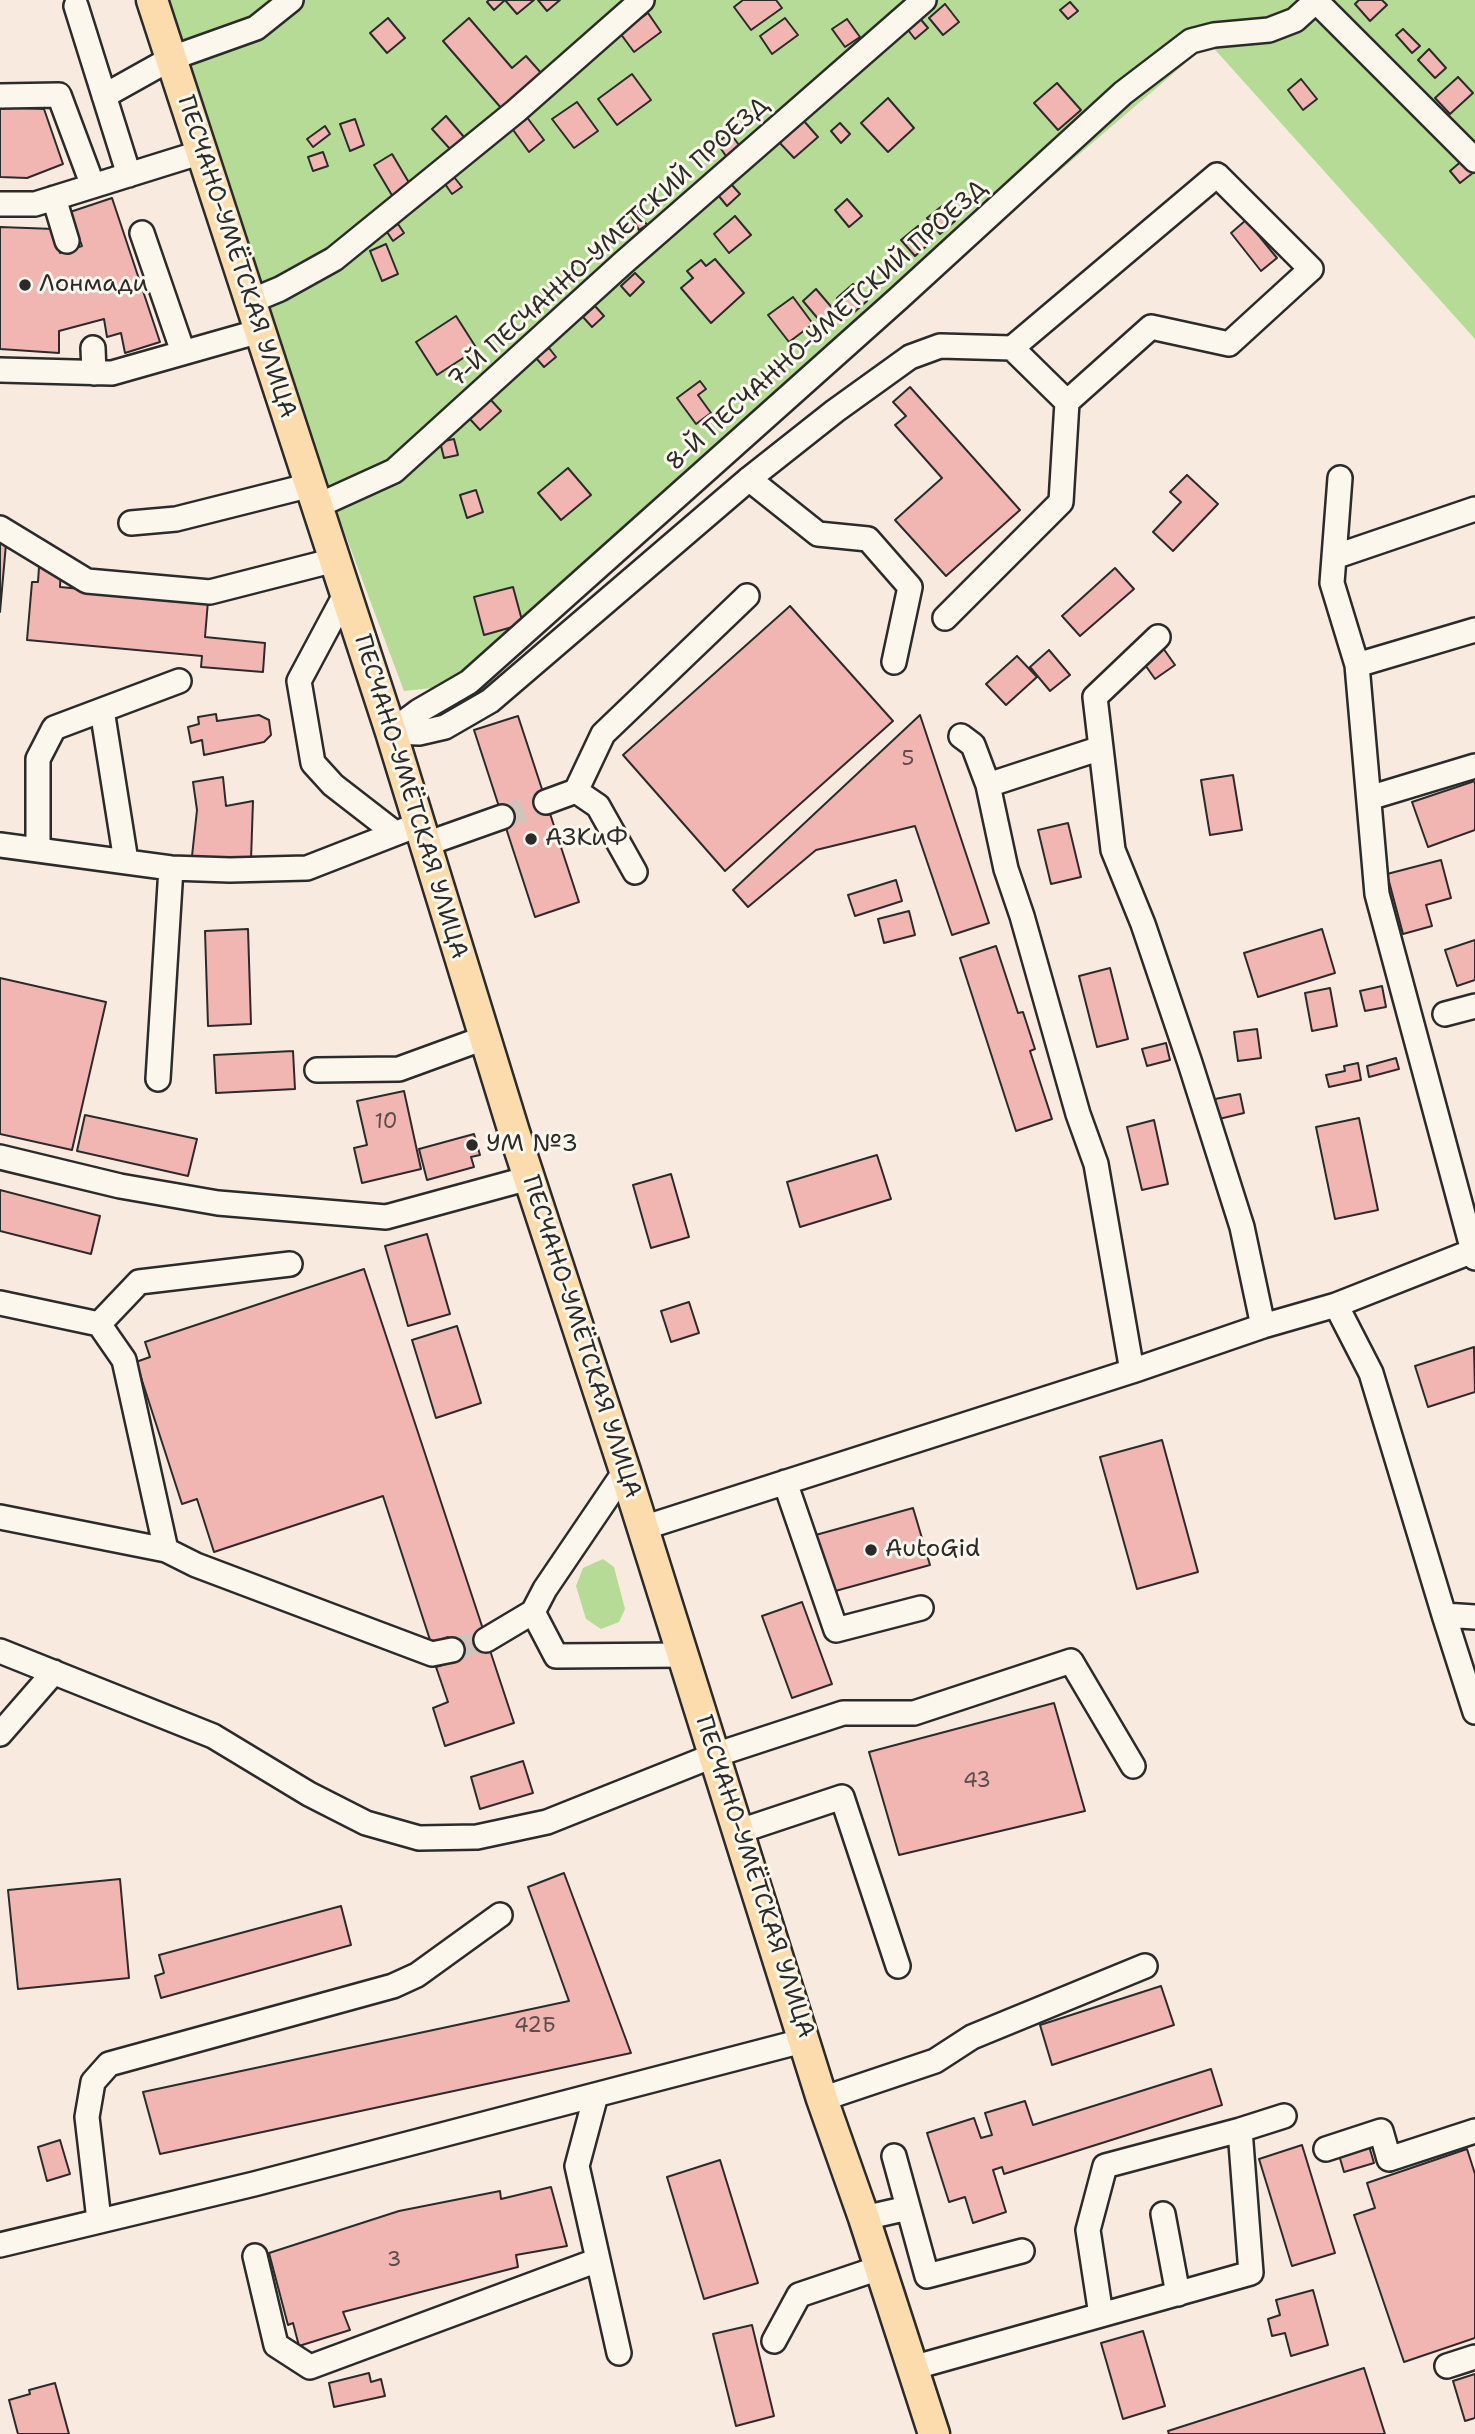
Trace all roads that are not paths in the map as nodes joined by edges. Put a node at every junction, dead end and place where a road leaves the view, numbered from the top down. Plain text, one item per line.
1 (152, 0) edge
2 (291, 0) edge
3 (642, 0) edge
4 (924, 0) edge
5 (1316, 1) edge
6 (76, 6) dead end
7 (172, 58) junction
8 (0, 96) edge
9 (104, 96) junction
10 (202, 152) junction
11 (1475, 160) edge
12 (129, 175) junction
13 (93, 186) junction
14 (54, 198) junction
15 (0, 204) edge
16 (142, 233) dead end
17 (67, 241) dead end
18 (251, 301) junction
19 (260, 331) junction
20 (93, 348) dead end
21 (1012, 348) junction
22 (183, 352) junction
23 (0, 370) edge
24 (94, 373) junction
25 (1067, 402) junction
26 (1340, 478) dead end
27 (749, 480) junction
28 (314, 496) junction
29 (1475, 509) edge
30 (131, 523) dead end
31 (0, 528) edge
32 (1334, 558) junction
33 (335, 560) junction
34 (346, 593) junction
35 (747, 596) dead end
36 (945, 618) dead end
37 (1475, 630) edge
38 (1158, 637) dead end
39 (894, 662) dead end
40 (1357, 665) junction
41 (179, 681) dead end
42 (102, 710) junction
43 (391, 733) junction
44 (961, 736) dead end
45 (1101, 748) junction
46 (1475, 766) edge
47 (988, 785) junction
48 (576, 791) junction
49 (1369, 798) junction
50 (546, 802) tunnel mouth
51 (502, 817) tunnel mouth
52 (414, 834) junction
53 (0, 845) edge
54 (38, 848) junction
55 (125, 861) junction
56 (171, 868) junction
57 (635, 872) dead end
58 (1475, 1006) edge
59 (1445, 1014) dead end
60 (484, 1038) junction
61 (317, 1070) dead end
62 (159, 1079) dead end
63 (0, 1157) edge
64 (528, 1178) junction
65 (1474, 1253) edge
66 (290, 1264) dead end
67 (0, 1303) edge
68 (1336, 1306) junction
69 (99, 1324) junction
70 (1263, 1326) junction
71 (1132, 1371) junction
72 (625, 1471) junction
73 (785, 1482) junction
74 (0, 1517) edge
75 (643, 1528) junction
76 (166, 1550) junction
77 (921, 1608) dead end
78 (533, 1612) junction
79 (1444, 1615) junction
80 (1475, 1617) edge
81 (486, 1640) tunnel mouth
82 (452, 1650) tunnel mouth
83 (0, 1651) edge
84 (684, 1655) junction
85 (54, 1672) junction
86 (1475, 1712) edge
87 (0, 1734) edge
88 (715, 1755) junction
89 (1133, 1766) dead end
90 (740, 1832) junction
91 (500, 1915) dead end
92 (898, 1966) dead end
93 (1144, 1966) dead end
94 (806, 2040) junction
95 (596, 2095) junction
96 (822, 2099) junction
97 (1284, 2116) dead end
98 (1240, 2130) junction
99 (1475, 2132) edge
100 (1326, 2149) dead end
101 (894, 2157) dead end
102 (908, 2208) junction
103 (1163, 2214) dead end
104 (864, 2218) junction
105 (99, 2220) junction
106 (0, 2245) edge
107 (1023, 2251) dead end
108 (255, 2256) dead end
109 (598, 2260) junction
110 (879, 2268) junction
111 (1178, 2294) junction
112 (1101, 2315) junction
113 (774, 2341) dead end
114 (619, 2353) dead end
115 (1475, 2357) edge
116 (1447, 2366) dead end
117 (912, 2368) junction
118 (934, 2434) edge

1 - 7 main road, ПЕСЧАНО-УМЁТСКАЯ УЛИЦА
2 - 7 street
3 - 18 street
4 - 28 street, 7-Й ПЕСЧАННО-УМЕТСКИЙ ПРОЕЗД
5 - 11 street
5 - 43 street, 8-Й ПЕСЧАННО-УМЕТСКИЙ ПРОЕЗД
6 - 9 street
7 - 9 street
7 - 10 main road, ПЕСЧАНО-УМЁТСКАЯ УЛИЦА
8 - 13 street
9 - 12 street
10 - 12 street
10 - 18 main road, ПЕСЧАНО-УМЁТСКАЯ УЛИЦА
12 - 13 street
13 - 14 street
14 - 15 street
14 - 17 street
16 - 22 street
18 - 19 main road, ПЕСЧАНО-УМЁТСКАЯ УЛИЦА
19 - 22 street
19 - 28 main road, ПЕСЧАНО-УМЁТСКАЯ УЛИЦА
20 - 24 street
21 - 25 street
21 - 25 street
21 - 27 street
22 - 24 street
23 - 24 street
25 - 36 street
26 - 32 street
27 - 39 street
27 - 43 street
28 - 30 street, 7-Й ПЕСЧАННО-УМЕТСКИЙ ПРОЕЗД
28 - 33 main road, ПЕСЧАНО-УМЁТСКАЯ УЛИЦА
29 - 32 street
31 - 33 street
32 - 40 street
33 - 34 main road, ПЕСЧАНО-УМЁТСКАЯ УЛИЦА
34 - 43 main road, ПЕСЧАНО-УМЁТСКАЯ УЛИЦА
34 - 52 street
35 - 48 street
37 - 40 street
38 - 45 street
40 - 49 street
41 - 42 street
42 - 54 street
42 - 55 street
43 - 52 main road, ПЕСЧАНО-УМЁТСКАЯ УЛИЦА
44 - 47 street
45 - 47 street
45 - 70 street
46 - 49 street
47 - 71 street
48 - 50 street
48 - 57 street
49 - 65 street
51 - 52 street
52 - 56 street
52 - 60 main road, ПЕСЧАНО-УМЁТСКАЯ УЛИЦА
53 - 54 street
54 - 55 street
55 - 56 street
56 - 62 street
58 - 59 street
60 - 61 street
60 - 64 main road, ПЕСЧАНО-УМЁТСКАЯ УЛИЦА
63 - 64 street
64 - 72 main road, ПЕСЧАНО-УМЁТСКАЯ УЛИЦА
65 - 68 street
66 - 69 street
67 - 69 street
68 - 70 street
68 - 79 street
69 - 76 street
70 - 71 street
71 - 73 street
72 - 75 main road, ПЕСЧАНО-УМЁТСКАЯ УЛИЦА
72 - 78 street
73 - 75 street
73 - 77 street
74 - 76 street
75 - 84 main road, ПЕСЧАНО-УМЁТСКАЯ УЛИЦА
76 - 82 street
78 - 81 street
78 - 84 street
79 - 80 street
79 - 86 street
83 - 85 street
84 - 88 main road, ПЕСЧАНО-УМЁТСКАЯ УЛИЦА
85 - 87 street
85 - 88 street
88 - 89 street
88 - 90 main road, ПЕСЧАНО-УМЁТСКАЯ УЛИЦА
90 - 92 street
90 - 94 main road, ПЕСЧАНО-УМЁТСКАЯ УЛИЦА
91 - 105 street
93 - 96 street
94 - 95 street
94 - 96 main road, ПЕСЧАНО-УМЁТСКАЯ УЛИЦА
95 - 105 street
95 - 109 street
96 - 104 main road, ПЕСЧАНО-УМЁТСКАЯ УЛИЦА
97 - 98 street
98 - 111 street
98 - 112 street
99 - 100 street
101 - 102 street
102 - 104 street
102 - 107 street
103 - 111 street
104 - 110 main road, ПЕСЧАНО-УМЁТСКАЯ УЛИЦА
105 - 106 street
108 - 109 street
109 - 114 street
110 - 113 street
110 - 117 main road, ПЕСЧАНО-УМЁТСКАЯ УЛИЦА
111 - 112 street
112 - 117 street
115 - 116 street
117 - 118 main road, ПЕСЧАНО-УМЁТСКАЯ УЛИЦА

